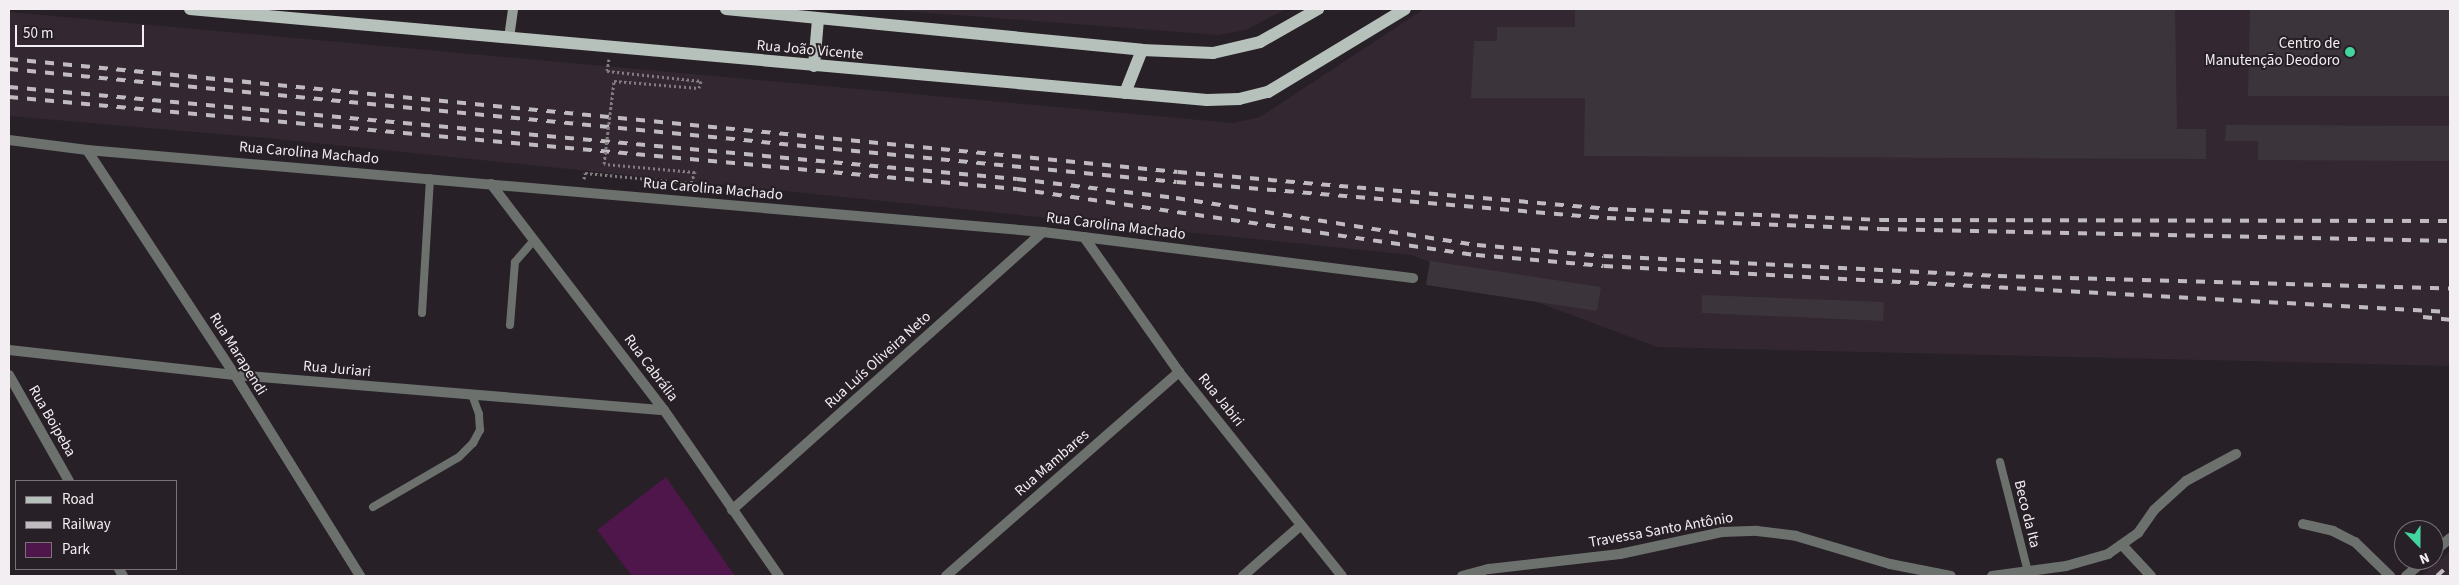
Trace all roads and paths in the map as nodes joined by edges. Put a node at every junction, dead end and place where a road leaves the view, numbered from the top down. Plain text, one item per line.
1 (190, 9) edge
2 (513, 9) edge
3 (726, 9) edge
4 (1318, 9) edge
5 (1405, 9) edge
6 (219, 11) edge
7 (819, 14) edge
8 (509, 38) junction
9 (612, 48) junction
10 (1142, 50) junction
11 (814, 66) junction
12 (1125, 93) junction
13 (9, 140) edge
14 (88, 150) junction
15 (430, 178) junction
16 (491, 184) junction
17 (584, 192) junction
18 (1043, 232) junction
19 (1084, 237) junction
20 (534, 240) junction
21 (1413, 278) dead end
22 (422, 314) dead end
23 (510, 325) dead end
24 (9, 350) edge
25 (1179, 372) junction
26 (9, 375) edge
27 (235, 375) junction
28 (472, 395) junction
29 (664, 410) junction
30 (2236, 454) dead end
31 (2000, 462) dead end
32 (68, 480) edge
33 (373, 507) dead end
34 (732, 510) junction
35 (2303, 524) dead end
36 (1301, 525) junction
37 (2123, 546) junction
38 (2028, 572) junction
39 (360, 576) edge
40 (779, 576) edge
41 (946, 576) edge
42 (1243, 576) edge
43 (1342, 576) edge
44 (1462, 576) edge
45 (1951, 576) edge
46 (1992, 576) edge
47 (2151, 576) edge
48 (2390, 576) edge

1 - 6 main road, Rua João Vicente
2 - 8 main road
3 - 7 main road, Rua João Vicente
4 - 10 main road, Rua João Vicente
5 - 12 main road, Rua João Vicente
6 - 8 main road, Rua João Vicente
7 - 10 main road, Rua João Vicente
7 - 11 main road
8 - 9 main road, Rua João Vicente
9 - 11 main road, Rua João Vicente
9 - 17 path, bridge
10 - 12 main road
11 - 12 main road, Rua João Vicente
13 - 14 street, Rua Carolina Machado
14 - 15 street, Rua Carolina Machado
14 - 27 street, Rua Marapendi
15 - 16 street, Rua Carolina Machado
15 - 22 lane
16 - 17 street, Rua Carolina Machado
16 - 20 street, Rua Cabrália
17 - 18 street, Rua Carolina Machado
18 - 19 street, Rua Carolina Machado
18 - 34 street, Rua Luís Oliveira Neto
19 - 21 street, Rua Carolina Machado
19 - 25 street, Rua Jabiri
20 - 23 lane
20 - 29 street, Rua Cabrália
24 - 27 street, Rua Juriari
25 - 36 street, Rua Jabiri
25 - 41 street, Rua Mambares
26 - 32 street, Rua Boipeba
27 - 28 street, Rua Juriari
27 - 39 street, Rua Marapendi
28 - 29 street, Rua Juriari
28 - 33 lane
29 - 34 street, Rua Cabrália
30 - 37 street
31 - 38 lane, Beco da Ita
34 - 40 street, Rua Cabrália
35 - 48 street
36 - 42 street
36 - 43 street, Rua Jabiri
37 - 38 street
37 - 47 street
38 - 46 street
44 - 45 street, Travessa Santo Antônio

